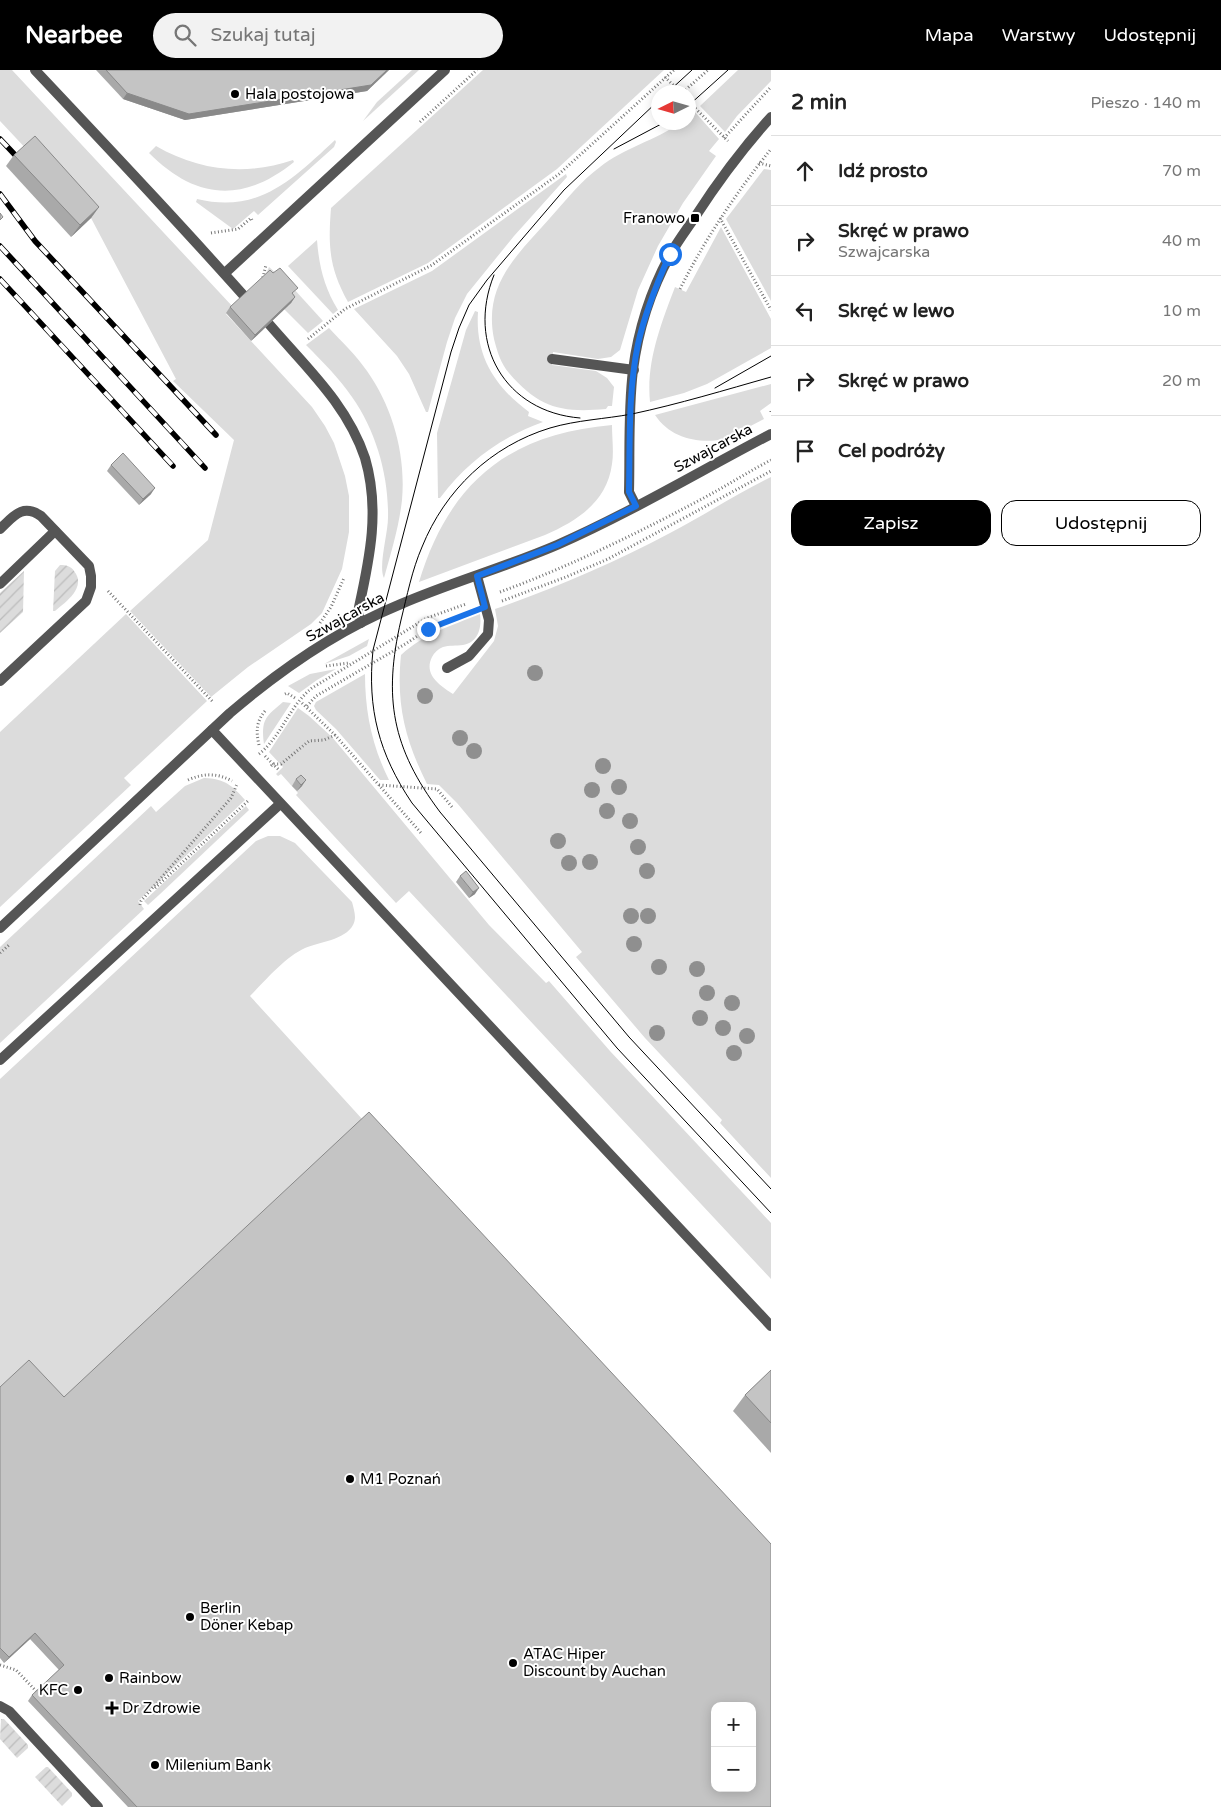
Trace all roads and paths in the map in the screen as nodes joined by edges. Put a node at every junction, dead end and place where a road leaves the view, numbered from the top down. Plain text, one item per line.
1 (35, 70) edge
2 (445, 70) edge
3 (674, 70) edge
4 (708, 70) edge
5 (665, 77) junction
6 (674, 85) edge
7 (690, 85) edge
8 (771, 87) edge
9 (696, 109) edge
10 (771, 117) edge
11 (771, 149) edge
12 (759, 163) junction
13 (771, 166) edge
14 (720, 218) junction
15 (225, 273) junction
16 (680, 289) dead end
17 (771, 310) edge
18 (293, 350) junction
19 (552, 359) dead end
20 (634, 370) junction
21 (771, 434) edge
22 (771, 471) edge
23 (636, 506) junction
24 (0, 529) edge
25 (56, 531) junction
26 (347, 571) dead end
27 (477, 576) junction
28 (0, 584) edge
29 (91, 587) junction
30 (485, 607) junction
31 (361, 623) junction
32 (315, 628) dead end
33 (448, 668) dead end
34 (0, 681) edge
35 (295, 698) dead end
36 (216, 699) dead end
37 (280, 699) dead end
38 (212, 702) junction
39 (302, 703) dead end
40 (272, 705) dead end
41 (306, 706) junction
42 (206, 708) dead end
43 (212, 730) junction
44 (335, 735) junction
45 (259, 745) dead end
46 (265, 756) dead end
47 (273, 764) junction
48 (245, 765) junction
49 (279, 770) dead end
50 (185, 781) dead end
51 (237, 785) junction
52 (379, 785) junction
53 (242, 792) dead end
54 (246, 796) dead end
55 (280, 804) junction
56 (452, 807) dead end
57 (421, 834) dead end
58 (141, 901) junction
59 (155, 917) junction
60 (0, 928) edge
61 (136, 935) junction
62 (0, 1060) edge
63 (771, 1326) edge
64 (0, 1665) edge
65 (42, 1699) edge
66 (0, 1706) edge
67 (98, 1807) edge

1 - 15 street
2 - 15 street
3 - 5 path
4 - 7 path
5 - 6 path
5 - 18 path
8 - 9 path
10 - 20 street
11 - 12 path
12 - 13 path
12 - 14 path
14 - 16 path
14 - 17 path
15 - 18 street
18 - 31 street
19 - 20 street
20 - 23 street
21 - 23 street, Szwajcarska
22 - 30 path
23 - 27 street, Szwajcarska
24 - 25 street
25 - 28 street
25 - 29 street
26 - 32 path
27 - 30 street
27 - 31 street, Szwajcarska
29 - 34 street
29 - 38 path
30 - 33 street
30 - 41 path
31 - 43 street, Szwajcarska
35 - 37 path
36 - 38 path
38 - 42 path
39 - 41 path
40 - 45 path
41 - 44 path
43 - 48 street
43 - 60 street, Szwajcarska
44 - 47 path
44 - 52 path
46 - 47 path
47 - 49 path
48 - 51 path
48 - 55 street
50 - 51 path
51 - 53 path
51 - 58 path
52 - 56 path
52 - 57 path
54 - 58 path
55 - 59 street
55 - 63 street
58 - 59 path
58 - 61 path
59 - 61 street
61 - 62 street
64 - 65 path
66 - 67 street

